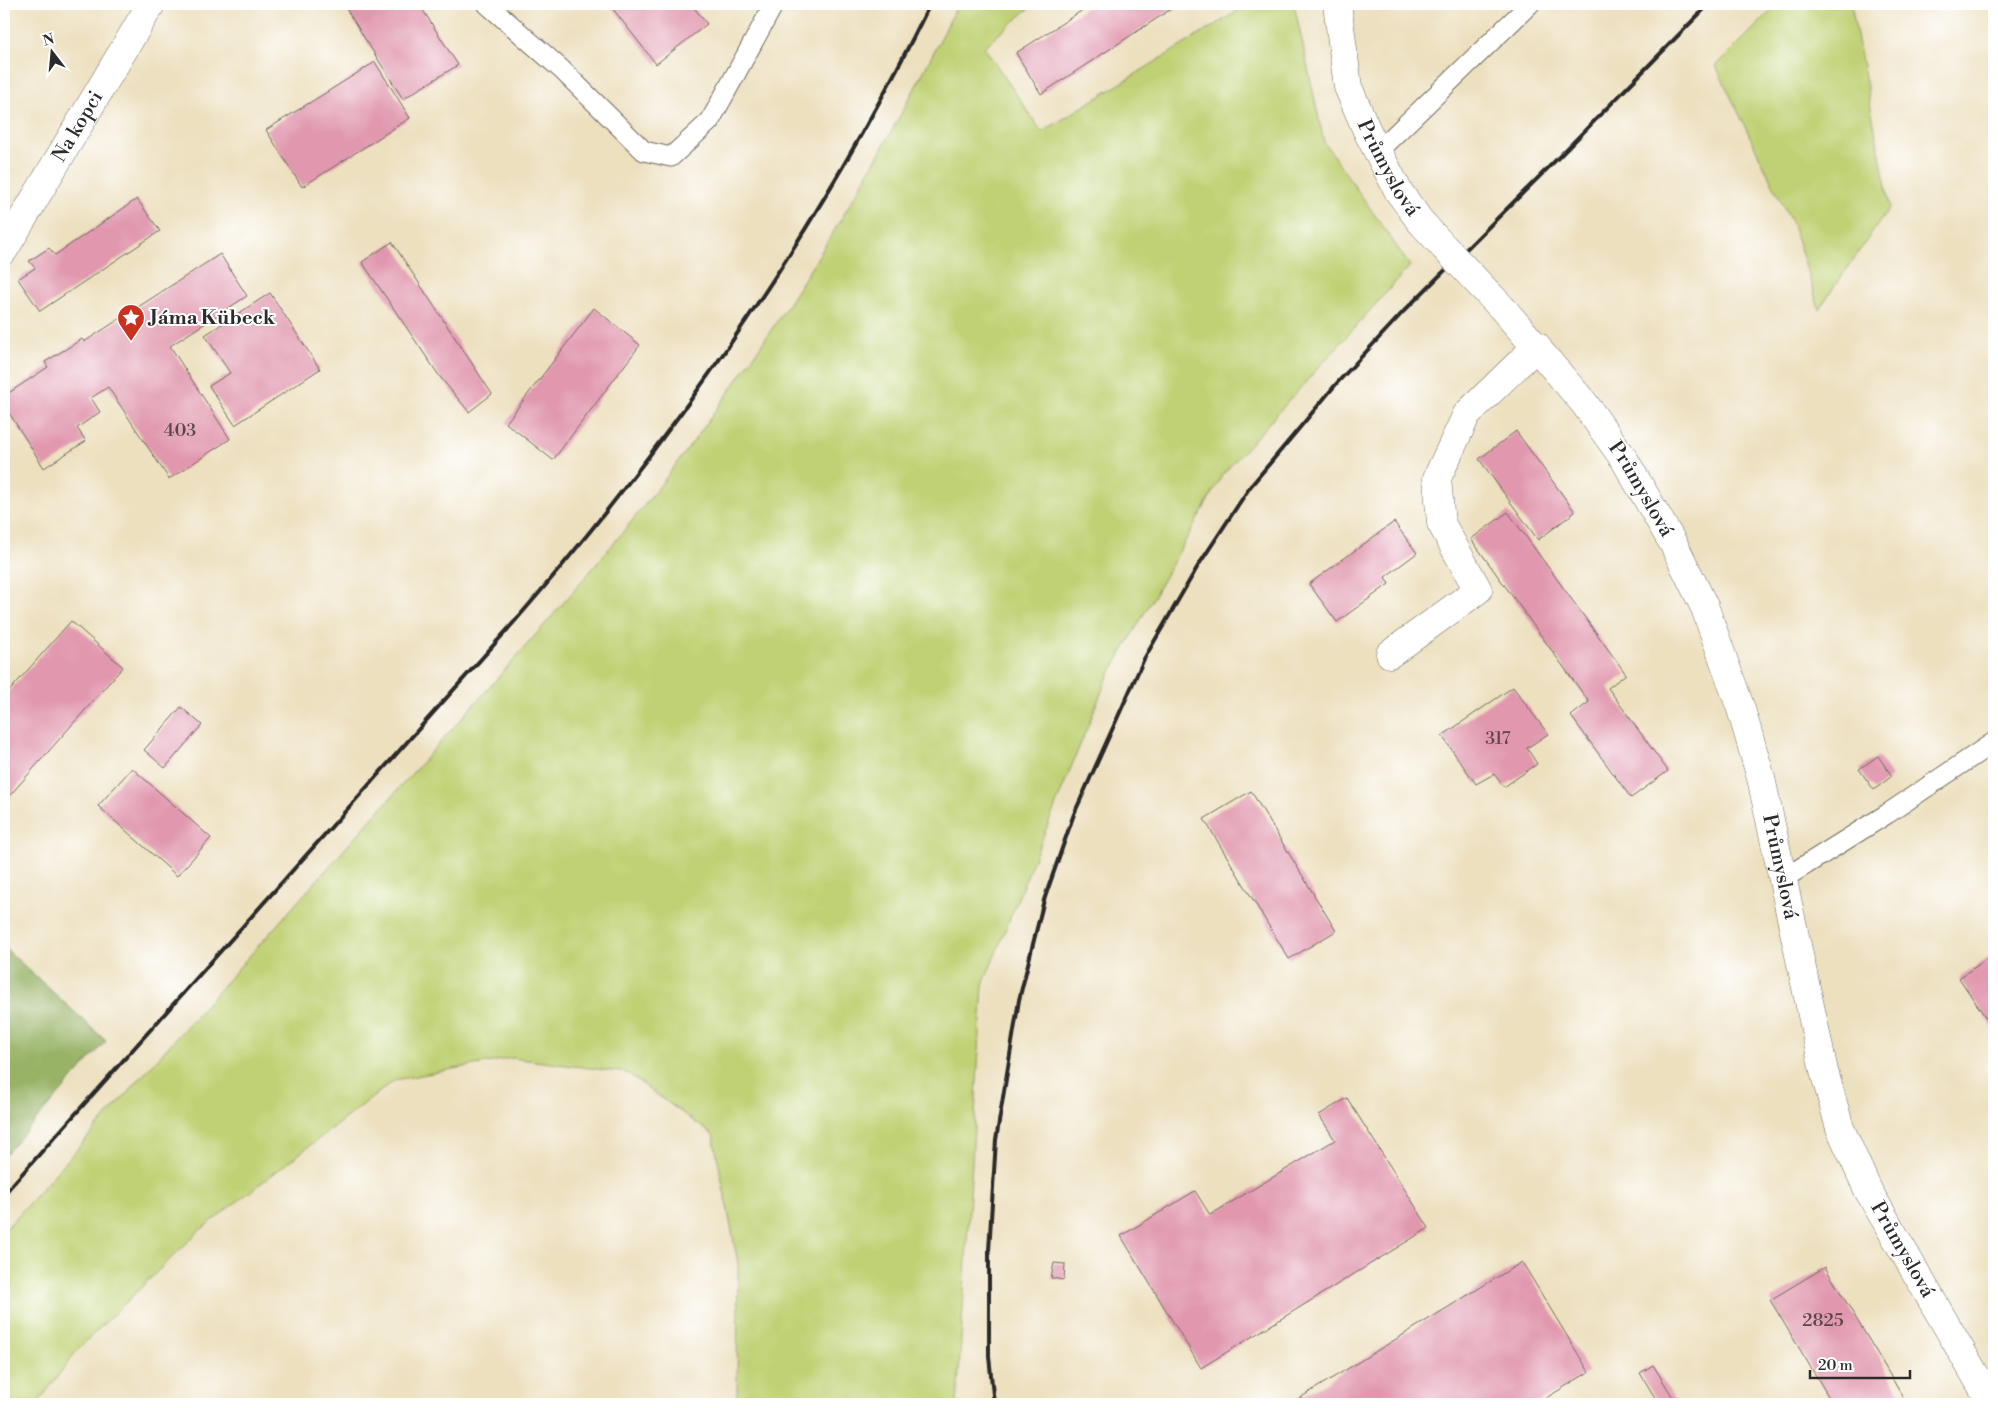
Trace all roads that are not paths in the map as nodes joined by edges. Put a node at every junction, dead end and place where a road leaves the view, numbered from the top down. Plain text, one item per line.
1 (150, 4) edge
2 (487, 4) edge
3 (774, 4) edge
4 (1337, 4) edge
5 (1530, 4) edge
6 (1377, 152) junction
7 (4, 250) edge
8 (1537, 346) junction
9 (1390, 654) dead end
10 (1994, 742) edge
11 (1783, 879) junction
12 (1992, 1404) edge

1 - 7 street, Na kopci
2 - 3 lane
4 - 6 street, Průmyslová
5 - 6 lane
6 - 8 street, Průmyslová, bridge
8 - 9 street
8 - 11 street, Průmyslová
10 - 11 lane
11 - 12 street, Průmyslová

